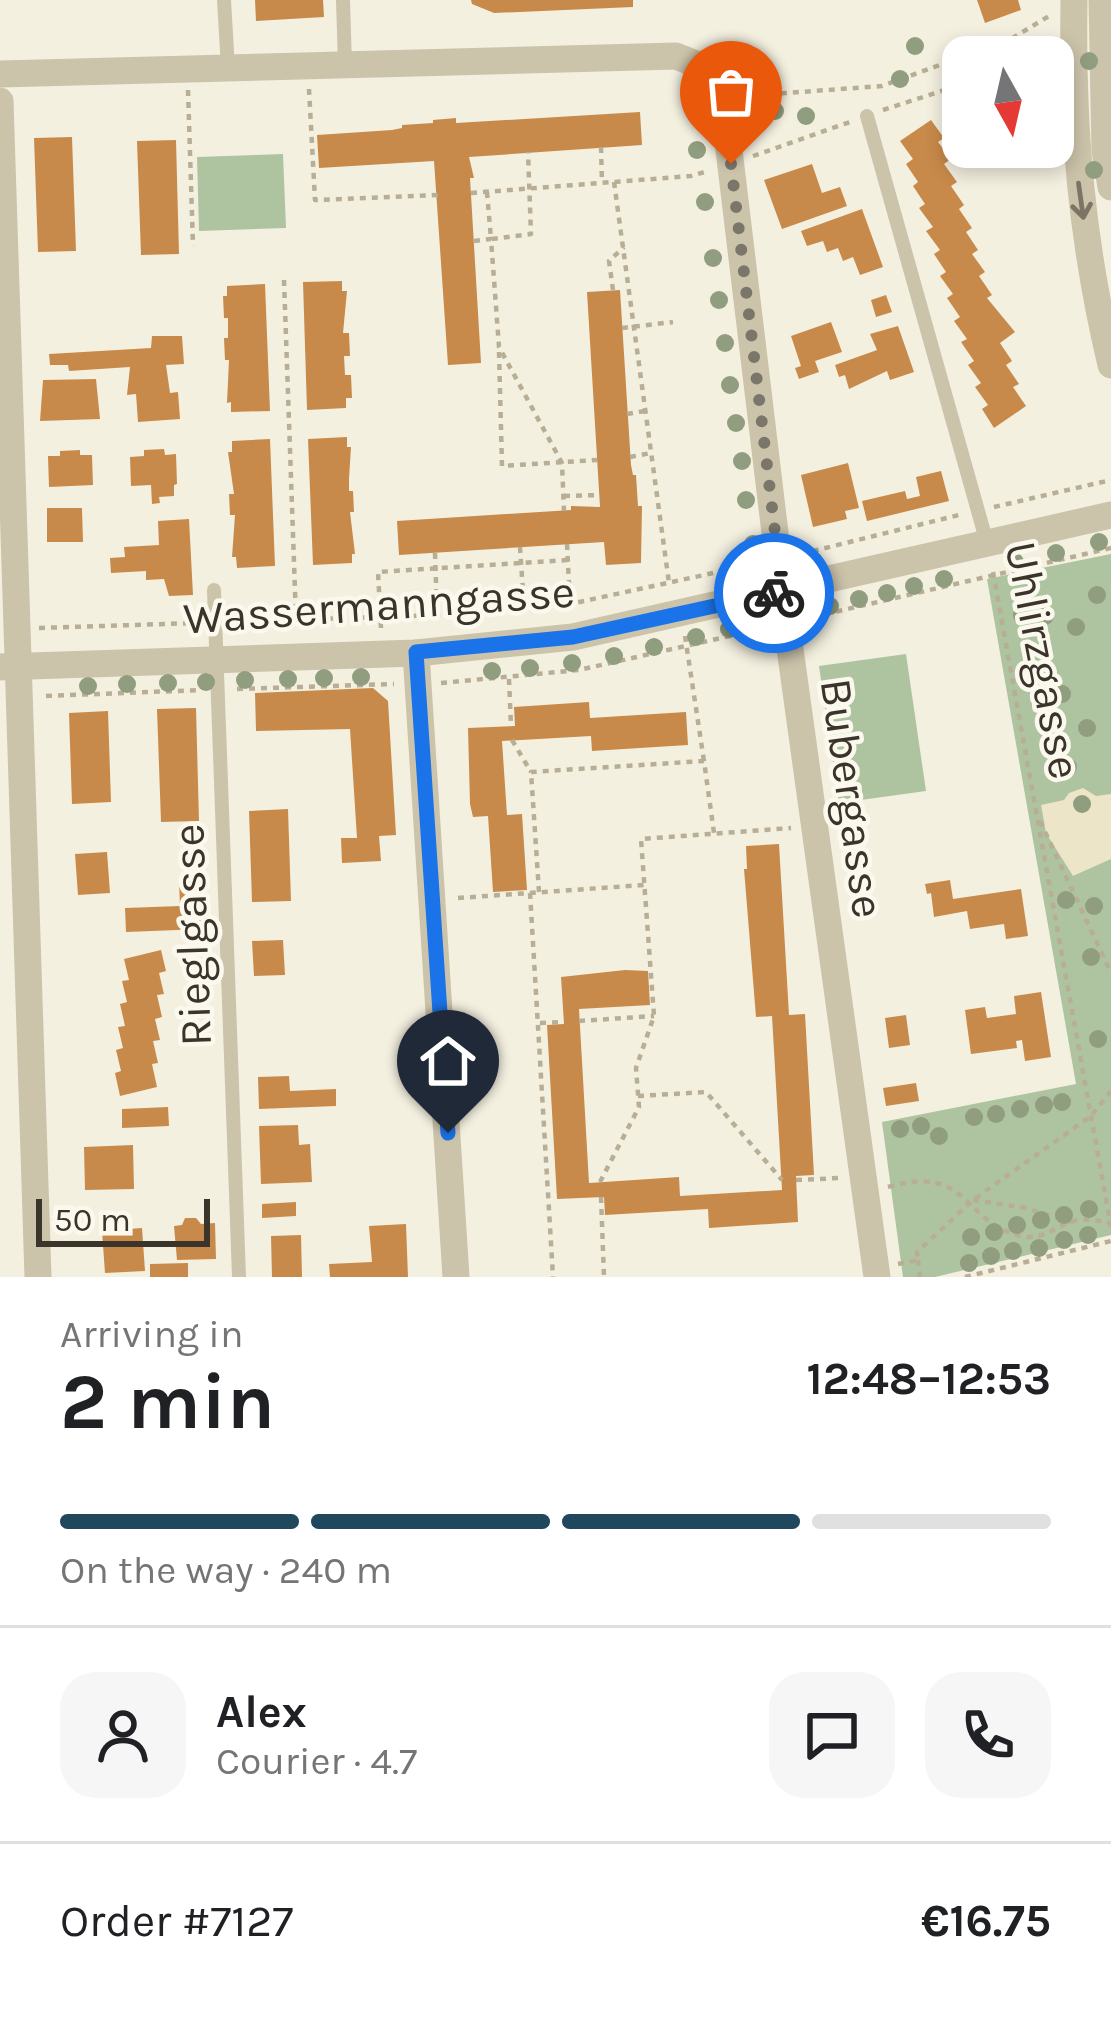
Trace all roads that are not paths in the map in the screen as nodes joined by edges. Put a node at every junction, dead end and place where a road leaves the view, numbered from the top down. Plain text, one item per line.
1 (224, 0) edge
2 (343, 0) edge
3 (1088, 1) edge
4 (1111, 1) edge
5 (345, 65) junction
6 (228, 68) junction
7 (0, 74) edge
8 (0, 101) edge
9 (867, 116) road end
10 (1111, 188) edge
11 (1111, 365) edge
12 (1111, 515) edge
13 (987, 543) junction
14 (214, 590) dead end
15 (782, 591) junction
16 (416, 652) junction
17 (217, 658) junction
18 (10, 667) edge
19 (886, 1271) edge
20 (38, 1277) edge
21 (239, 1277) edge
22 (456, 1277) edge

1 - 6 lane
2 - 5 lane
3 - 4 street
3 - 10 street
3 -> 11 street
5 - 6 street
5 - 15 street, Bubergasse
6 - 7 street
8 - 18 street
9 - 13 lane, Uhlirzgasse
12 - 13 street, Wassermanngasse
13 - 15 street, Wassermanngasse
14 - 17 lane, Rieglgasse
15 - 16 street, Wassermanngasse
15 - 19 street, Bubergasse
16 - 17 street, Wassermanngasse
16 - 22 street
17 - 18 street, Wassermanngasse
17 - 21 lane, Rieglgasse
18 - 20 street

